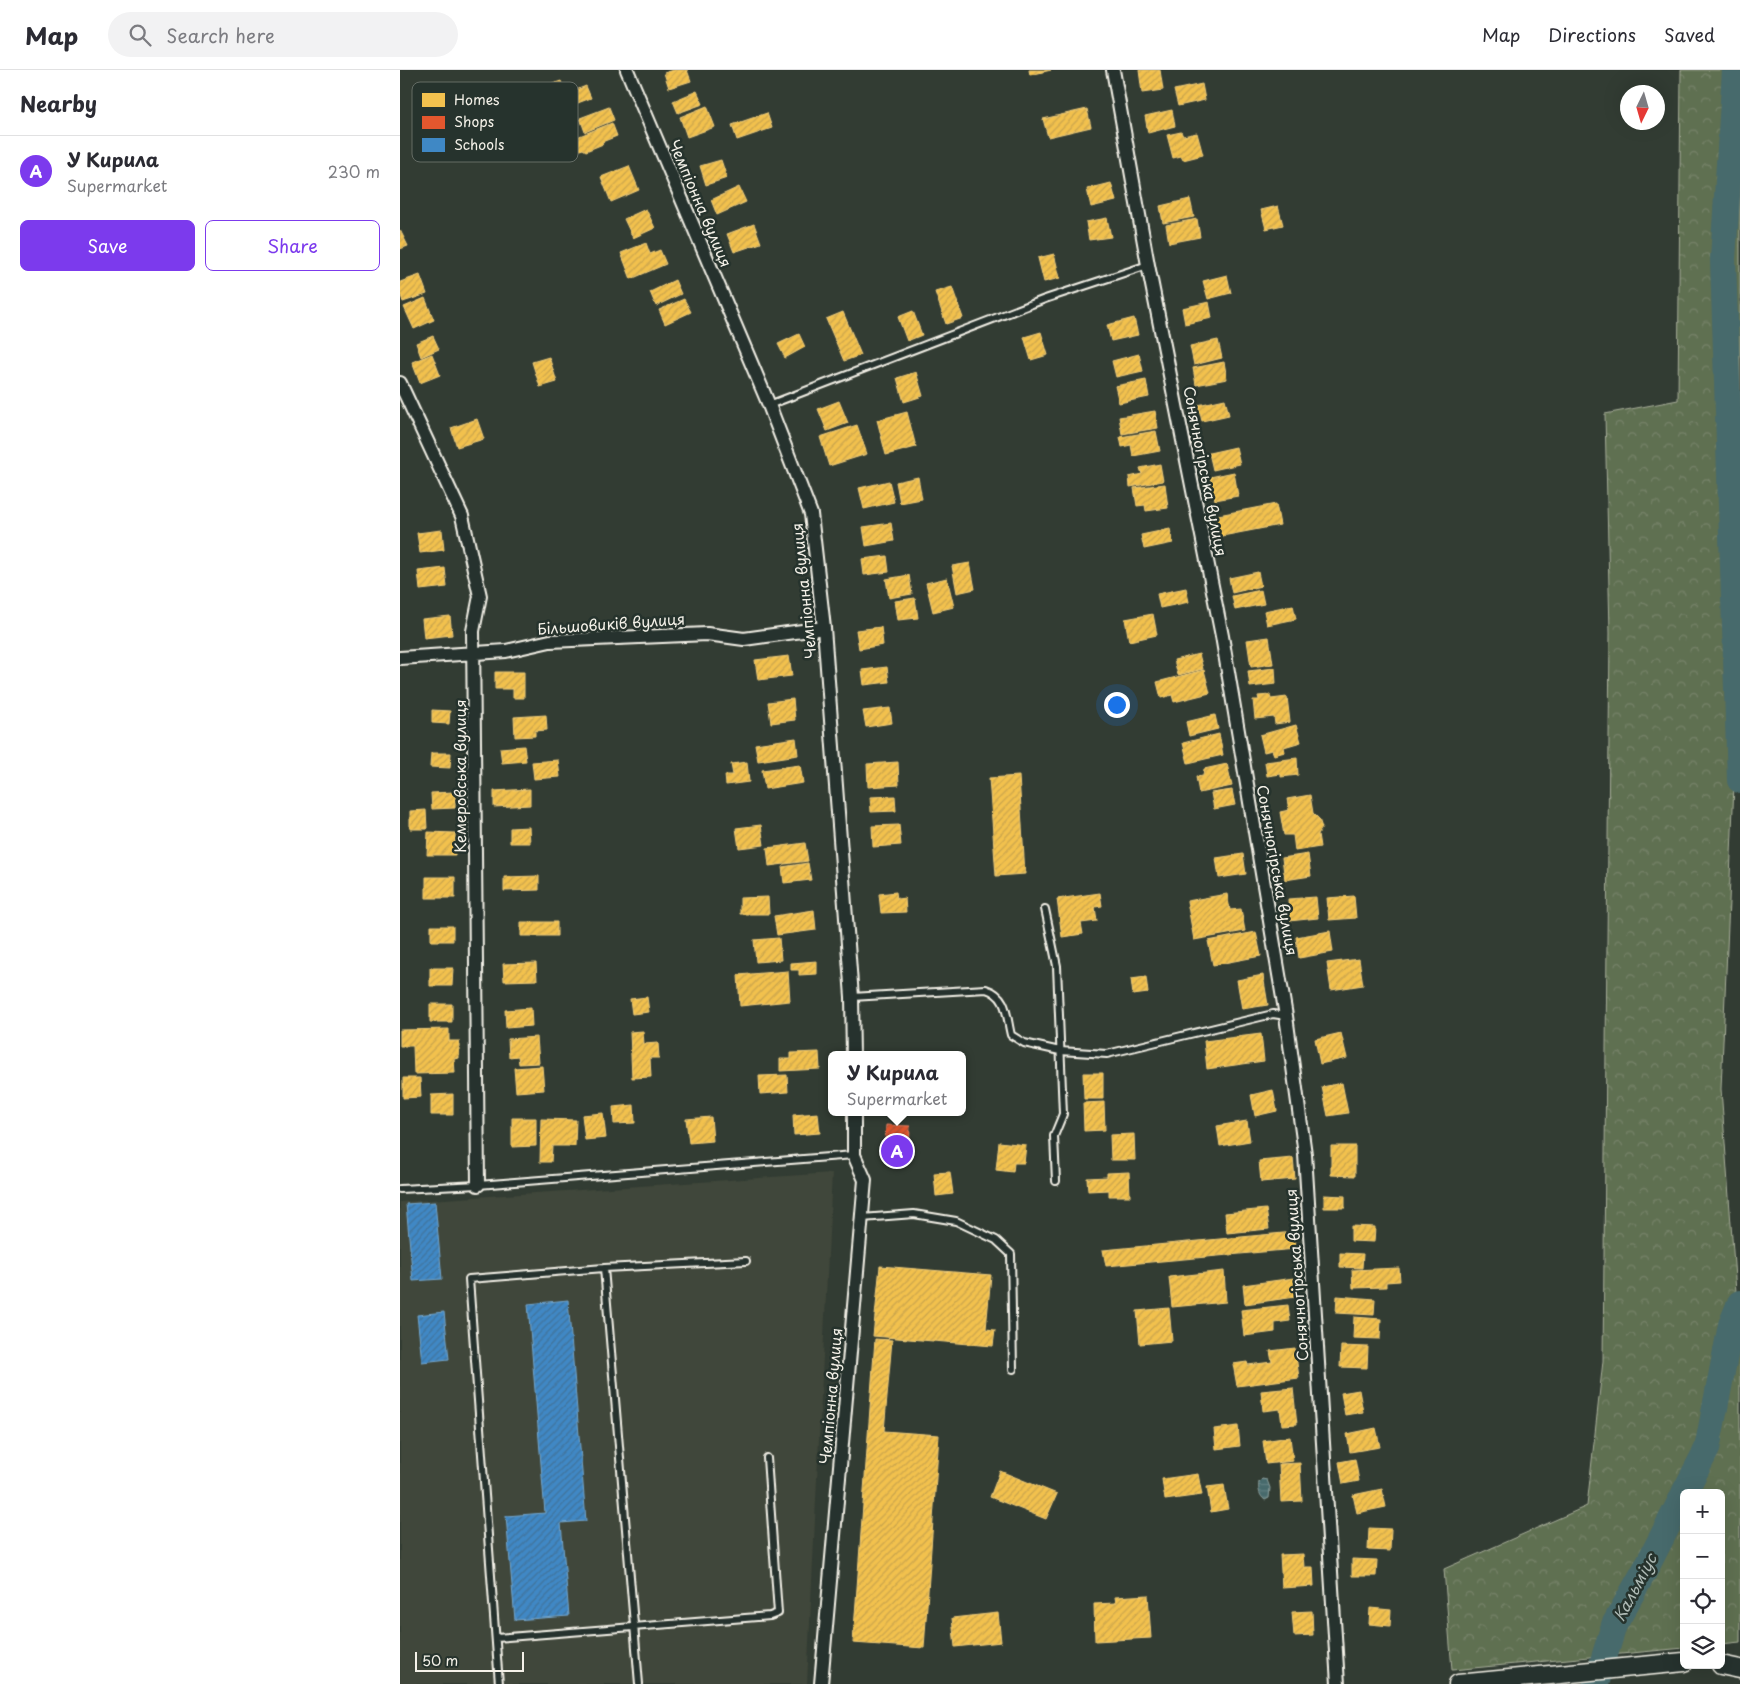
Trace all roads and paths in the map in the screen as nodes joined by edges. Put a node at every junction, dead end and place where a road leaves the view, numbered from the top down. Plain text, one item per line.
1 (627, 70) edge
2 (1114, 70) edge
3 (1148, 265) junction
4 (400, 383) edge
5 (769, 405) junction
6 (824, 628) junction
7 (474, 652) junction
8 (400, 658) edge
9 (1045, 909) dead end
10 (852, 997) junction
11 (1286, 1016) junction
12 (853, 1051) edge
13 (1060, 1051) junction
14 (854, 1116) edge
15 (854, 1155) junction
16 (1056, 1181) dead end
17 (478, 1185) junction
18 (400, 1189) edge
19 (862, 1218) junction
20 (746, 1261) dead end
21 (604, 1268) junction
22 (1013, 1369) dead end
23 (767, 1458) dead end
24 (634, 1627) junction
25 (496, 1638) junction
26 (1740, 1659) edge
27 (1725, 1661) edge
28 (1680, 1662) edge
29 (1725, 1666) edge
30 (1740, 1669) edge
31 (499, 1684) edge
32 (639, 1684) edge
33 (821, 1684) edge
34 (1338, 1684) edge
35 (1458, 1684) edge

1 - 5 street, Чемпіонна вулиця
2 - 3 street, Сонячногірська вулиця
3 - 5 lane
3 - 11 street, Сонячногірська вулиця
4 - 7 street, Кемеровська вулиця
5 - 6 street, Чемпіонна вулиця
6 - 7 street, Більшовиків вулиця
6 - 10 street, Чемпіонна вулиця
7 - 8 street, Більшовиків вулиця
7 - 17 street, Кемеровська вулиця
9 - 13 lane
10 - 12 street, Чемпіонна вулиця
10 - 13 lane
11 - 13 lane
11 - 34 street, Сонячногірська вулиця
13 - 16 lane
14 - 15 street, Чемпіонна вулиця
15 - 17 lane
15 - 19 street, Чемпіонна вулиця
17 - 18 lane
19 - 22 lane
19 - 33 street, Чемпіонна вулиця
20 - 21 lane
21 - 24 lane
21 - 25 lane
23 - 24 lane
24 - 25 lane
24 - 32 lane
25 - 31 lane
26 - 27 main road
28 - 35 main road
29 - 30 main road

